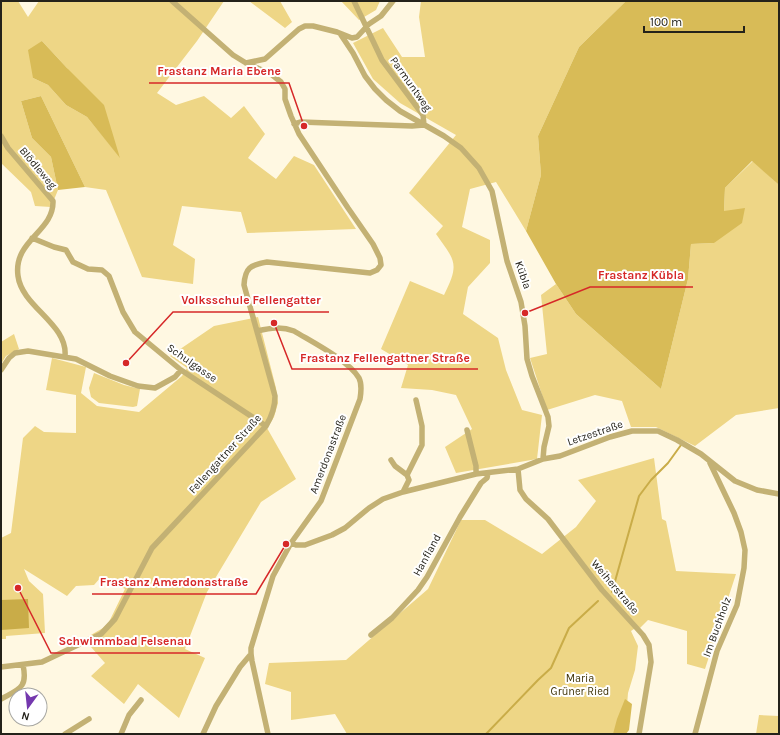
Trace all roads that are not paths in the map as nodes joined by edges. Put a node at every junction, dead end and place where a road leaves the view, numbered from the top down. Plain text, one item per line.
1 (172, 1) edge
2 (354, 1) edge
3 (393, 1) edge
4 (367, 28) junction
5 (341, 35) junction
6 (246, 63) junction
7 (294, 124) junction
8 (424, 125) junction
9 (1, 136) edge
10 (32, 238) junction
11 (257, 331) junction
12 (65, 356) junction
13 (1, 370) edge
14 (181, 370) junction
15 (416, 400) dead end
16 (266, 426) junction
17 (467, 430) dead end
18 (543, 459) junction
19 (391, 460) dead end
20 (709, 461) junction
21 (518, 469) junction
22 (488, 473) junction
23 (476, 474) junction
24 (407, 476) junction
25 (403, 492) junction
26 (779, 494) edge
27 (291, 543) junction
28 (370, 636) dead end
29 (250, 654) junction
30 (23, 665) junction
31 (1, 667) edge
32 (1, 699) edge
33 (141, 700) dead end
34 (89, 719) dead end
35 (65, 734) edge
36 (121, 734) edge
37 (203, 734) edge
38 (268, 734) edge
39 (639, 734) edge
40 (695, 734) edge

1 - 6 street
2 - 4 street, Parmuntweg
3 - 4 street
4 - 5 street
4 - 8 street, Parmuntweg
5 - 6 street
5 - 8 street, Kübla
6 - 7 street
7 - 8 street, Parmuntweg
7 - 11 street, Fellengattner Straße
8 - 18 street, Kübla
9 - 10 street, Blödleweg
10 - 12 street, Blödleweg
10 - 14 street, Schulgasse
11 - 16 street, Fellengattner Straße
11 - 27 street, Amerdonastraße
12 - 13 street
12 - 14 street
14 - 16 street, Schulgasse
15 - 24 street
16 - 30 street, Fellengattner Straße
17 - 23 street
18 - 20 street, Letzestraße
18 - 21 street, Letzestraße
19 - 24 street
20 - 26 street, Letzestraße
20 - 40 street, Im Buchholz
21 - 22 street, Letzestraße
21 - 39 street, Weiherstraße
22 - 23 street, Letzestraße
22 - 28 street, Hanfland
23 - 25 street, Letzestraße
24 - 25 street
25 - 27 street, Letzestraße
27 - 29 street, Amerdonastraße
29 - 37 street
29 - 38 street, Amerdonastraße
30 - 31 street, Fellengattner Straße
30 - 32 street
33 - 36 street
34 - 35 street

